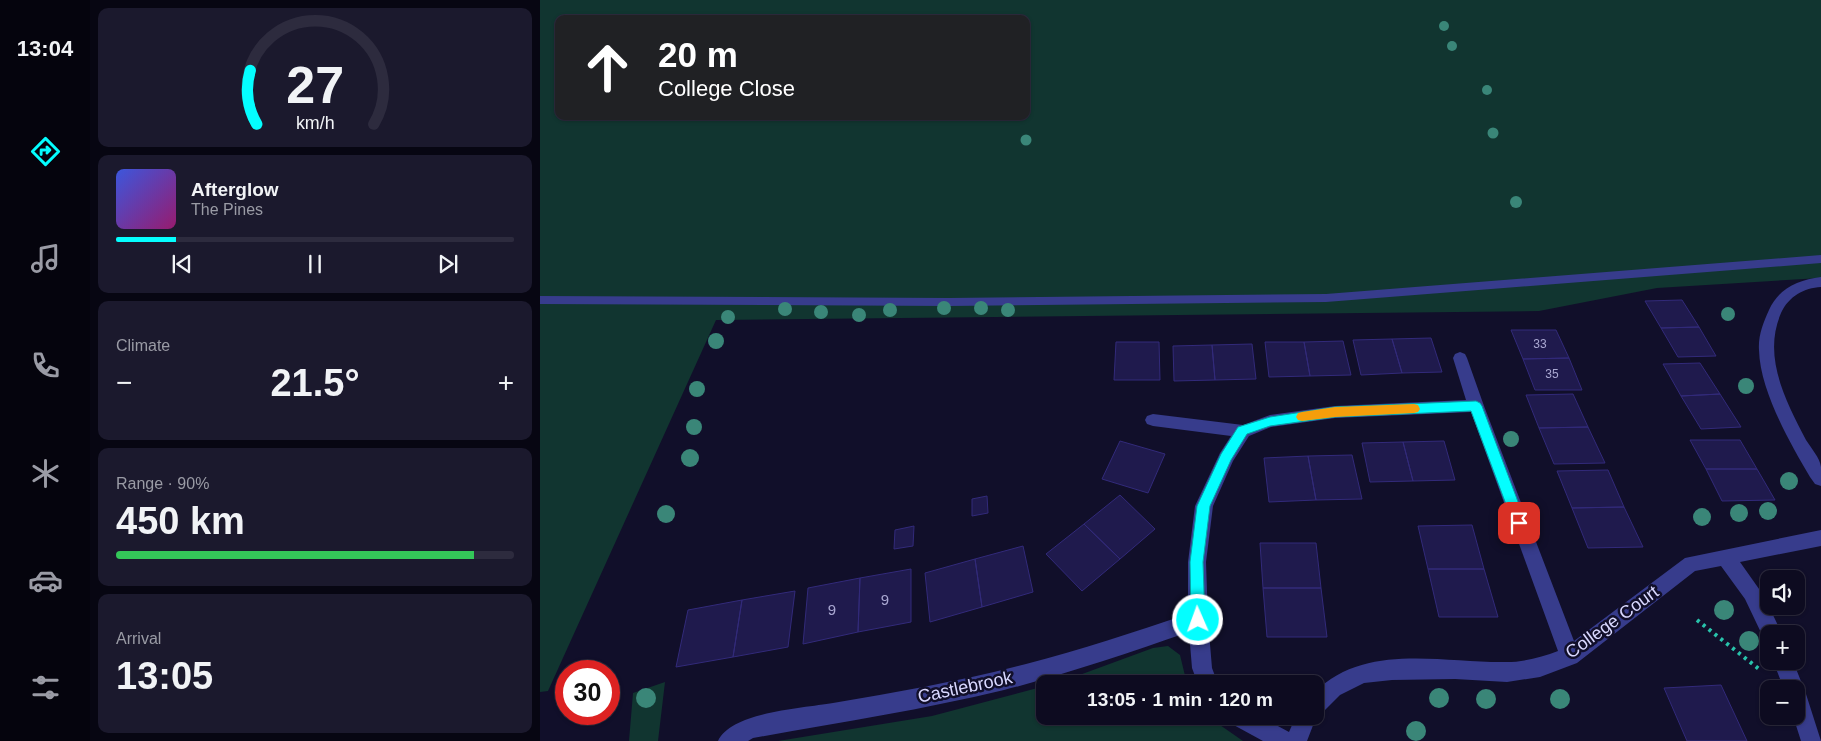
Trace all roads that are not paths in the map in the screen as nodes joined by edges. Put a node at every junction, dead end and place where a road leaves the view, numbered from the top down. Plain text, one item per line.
1 (1821, 259) edge
2 (1821, 282) edge
3 (540, 300) edge
4 (1460, 358) dead end
5 (1476, 406) junction
6 (1153, 420) dead end
7 (1243, 431) junction
8 (1821, 479) edge
9 (1821, 538) edge
10 (1724, 557) junction
11 (1198, 620) junction
12 (1768, 625) edge
13 (1570, 656) junction
14 (1205, 675) edge
15 (1324, 697) edge
16 (1805, 720) edge
17 (1254, 725) edge
18 (1303, 725) edge
19 (729, 741) edge
20 (1285, 741) edge
21 (1296, 741) edge
22 (1812, 741) edge

1 - 3 lane
2 - 8 street
4 - 5 street
5 - 7 street
5 - 13 street
6 - 7 street
7 - 11 street
9 - 10 street, College Court
10 - 12 street
10 - 13 street, College Court
11 - 14 street
11 - 19 street, Castlebrook
13 - 15 street, College Court
16 - 22 street
17 - 20 street
18 - 21 street

